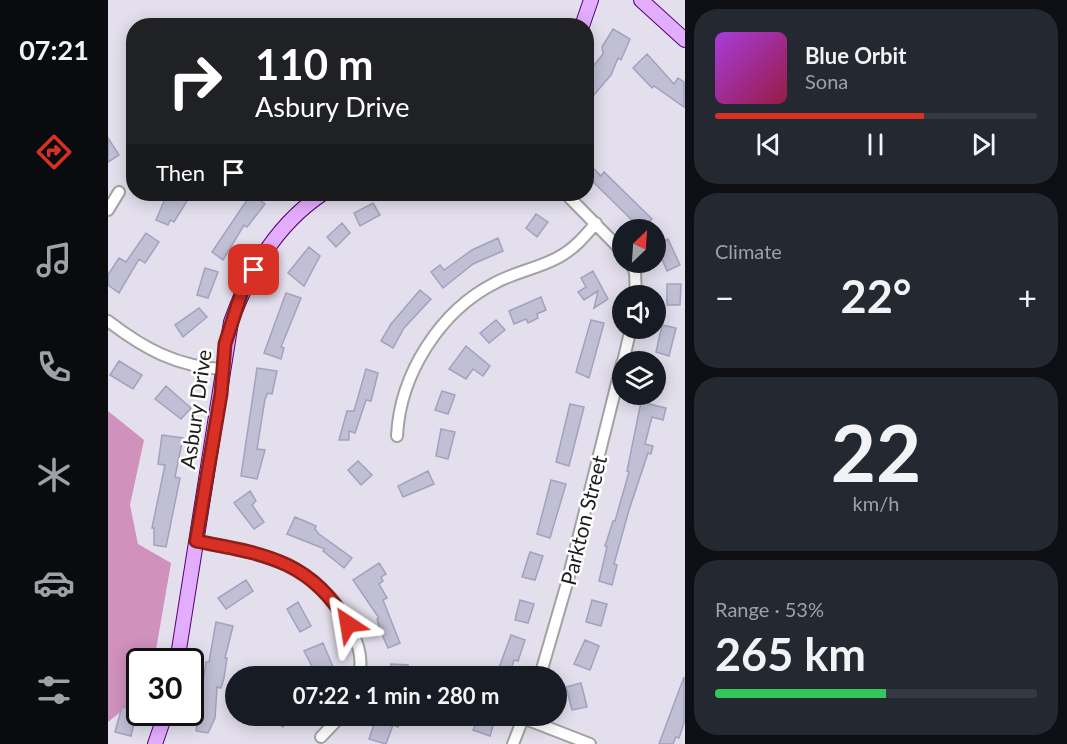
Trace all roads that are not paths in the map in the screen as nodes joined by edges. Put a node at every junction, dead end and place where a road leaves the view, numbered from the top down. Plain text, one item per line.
1 (591, 0) edge
2 (641, 0) edge
3 (585, 18) edge
4 (684, 40) edge
5 (119, 192) dead end
6 (313, 201) edge
7 (573, 201) edge
8 (108, 210) edge
9 (596, 223) junction
10 (612, 240) edge
11 (108, 321) edge
12 (223, 369) junction
13 (612, 405) edge
14 (397, 436) dead end
15 (196, 541) junction
16 (179, 648) edge
17 (360, 666) edge
18 (543, 666) edge
19 (161, 726) edge
20 (331, 726) edge
21 (520, 726) edge
22 (548, 726) edge
23 (321, 736) dead end
24 (155, 744) edge
25 (513, 744) edge
26 (590, 744) edge

1 - 3 street
2 - 4 street
5 - 8 street
6 - 12 street, Asbury Drive
7 - 9 street
9 - 10 street
9 - 14 street
11 - 12 street
12 - 15 street, Asbury Drive
13 - 18 street, Parkton Street
15 - 16 street, Asbury Drive
15 - 17 street
19 - 24 street
20 - 23 street
21 - 25 street
22 - 26 street

